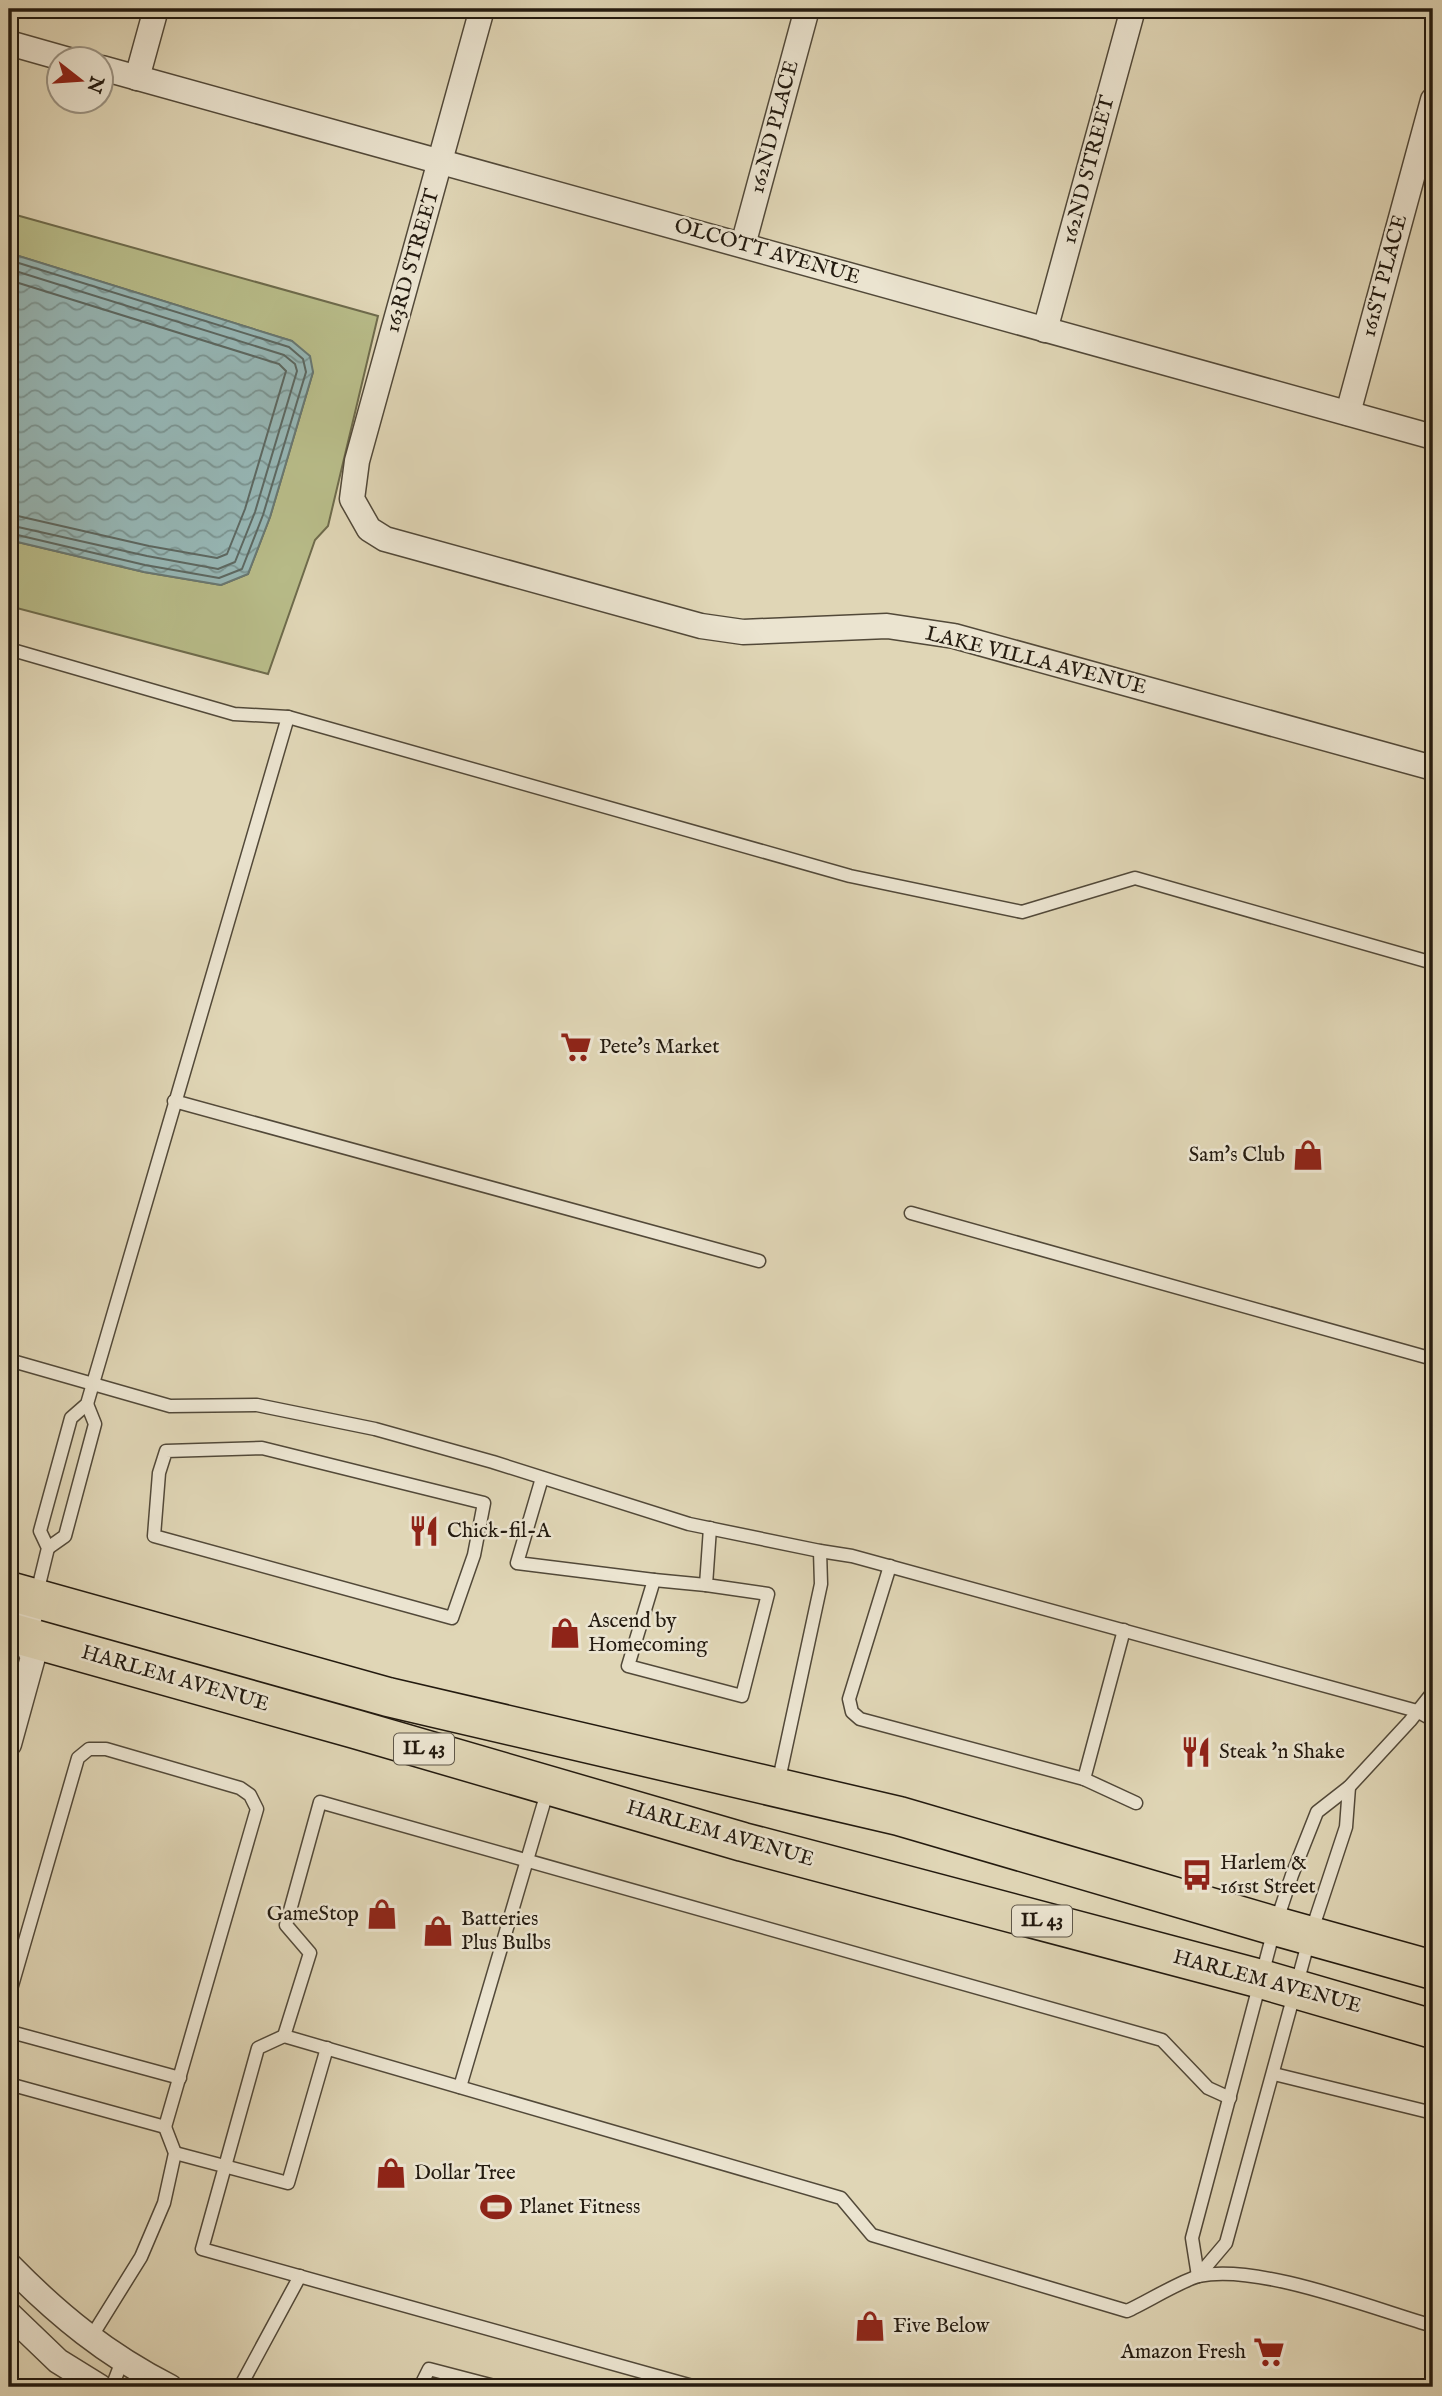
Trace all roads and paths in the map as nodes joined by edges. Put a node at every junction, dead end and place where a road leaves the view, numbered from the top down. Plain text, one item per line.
1 (156, 9) edge
2 (482, 9) edge
3 (807, 9) edge
4 (1133, 9) edge
5 (9, 43) edge
6 (46, 53) edge
7 (116, 72) edge
8 (136, 78) junction
9 (1433, 100) edge
10 (441, 162) junction
11 (743, 245) junction
12 (1045, 330) junction
13 (1348, 413) junction
14 (1433, 437) edge
15 (359, 513) joint
16 (9, 649) edge
17 (288, 717) junction
18 (1433, 768) edge
19 (1433, 963) edge
20 (174, 1101) junction
21 (911, 1213) dead end
22 (759, 1261) dead end
23 (1433, 1359) edge
24 (9, 1360) edge
25 (93, 1384) junction
26 (88, 1404) junction
27 (364, 1472) joint
28 (542, 1478) junction
29 (710, 1528) junction
30 (48, 1548) junction
31 (820, 1551) junction
32 (890, 1566) junction
33 (654, 1580) junction
34 (706, 1585) junction
35 (22, 1595) edge
36 (1124, 1630) junction
37 (14, 1637) edge
38 (1433, 1692) edge
39 (1417, 1711) junction
40 (1433, 1720) edge
41 (9, 1744) edge
42 (1084, 1779) junction
43 (549, 1785) junction
44 (777, 1786) junction
45 (1349, 1787) junction
46 (1136, 1803) dead end
47 (527, 1860) junction
48 (1293, 1931) junction
49 (1433, 1970) edge
50 (1270, 1994) junction
51 (9, 1996) edge
52 (9, 2006) edge
53 (1433, 2029) edge
54 (284, 2036) junction
55 (10, 2037) edge
56 (327, 2048) junction
57 (1274, 2074) junction
58 (180, 2078) junction
59 (9, 2084) edge
60 (460, 2087) junction
61 (1230, 2098) junction
62 (1433, 2113) edge
63 (166, 2127) junction
64 (175, 2152) junction
65 (225, 2165) junction
66 (9, 2265) edge
67 (300, 2276) junction
68 (1198, 2276) junction
69 (9, 2314) edge
70 (1433, 2326) edge
71 (90, 2339) junction
72 (122, 2361) junction
73 (491, 2386) edge
74 (100, 2387) edge
75 (112, 2387) edge
76 (170, 2387) edge
77 (240, 2387) edge
78 (420, 2387) edge
79 (696, 2387) edge

1 - 8 street
2 - 10 street, 163RD STREET
3 - 11 street, 162ND PLACE
4 - 12 street, 162ND STREET
5 - 6 street
7 - 8 street, OLCOTT AVENUE
8 - 10 street, OLCOTT AVENUE
9 - 13 street, 161ST PLACE
10 - 11 street, OLCOTT AVENUE
10 - 15 street, 163RD STREET
11 - 12 street, OLCOTT AVENUE
12 - 13 street, OLCOTT AVENUE
13 - 14 street, OLCOTT AVENUE
15 - 18 street, LAKE VILLA AVENUE
16 - 17 lane
17 - 19 lane
17 - 20 lane
20 - 22 lane
20 - 25 lane
21 - 23 lane
24 - 25 lane
25 - 26 lane
25 - 28 lane
26 - 30 lane
26 - 30 lane
27 - 27 lane
28 - 29 lane
28 - 33 lane
29 - 31 lane
29 - 34 lane
30 - 35 lane
31 - 32 lane
31 - 44 lane
32 - 36 lane
32 - 42 lane
33 - 34 lane
33 - 34 lane
35 - 37 street
35 - 44 main road, HARLEM AVENUE / IL 43
36 - 39 lane
36 - 42 lane
37 - 41 street
37 - 43 main road, HARLEM AVENUE / IL 43
38 - 39 lane
39 - 40 lane
39 - 45 lane
42 - 46 lane
43 - 47 lane
43 - 50 main road, HARLEM AVENUE / IL 43
44 - 48 main road, HARLEM AVENUE / IL 43
45 - 48 lane
45 - 48 lane
47 - 54 lane
47 - 60 lane
47 - 61 lane
48 - 49 main road, HARLEM AVENUE / IL 43
48 - 50 lane
48 - 50 lane
50 - 53 main road, HARLEM AVENUE / IL 43
50 - 57 lane
50 - 61 lane
51 - 58 lane
52 - 55 lane
54 - 56 lane
54 - 65 lane
55 - 58 lane
56 - 60 lane
56 - 65 lane
57 - 62 lane
57 - 68 lane
58 - 63 lane
59 - 63 lane
60 - 68 lane
61 - 68 lane
63 - 64 lane
64 - 65 lane
64 - 71 lane
65 - 67 lane
66 - 71 street
67 - 77 lane
67 - 79 lane
68 - 70 lane
69 - 74 street
71 - 72 street
72 - 75 lane
72 - 76 street
73 - 78 lane

